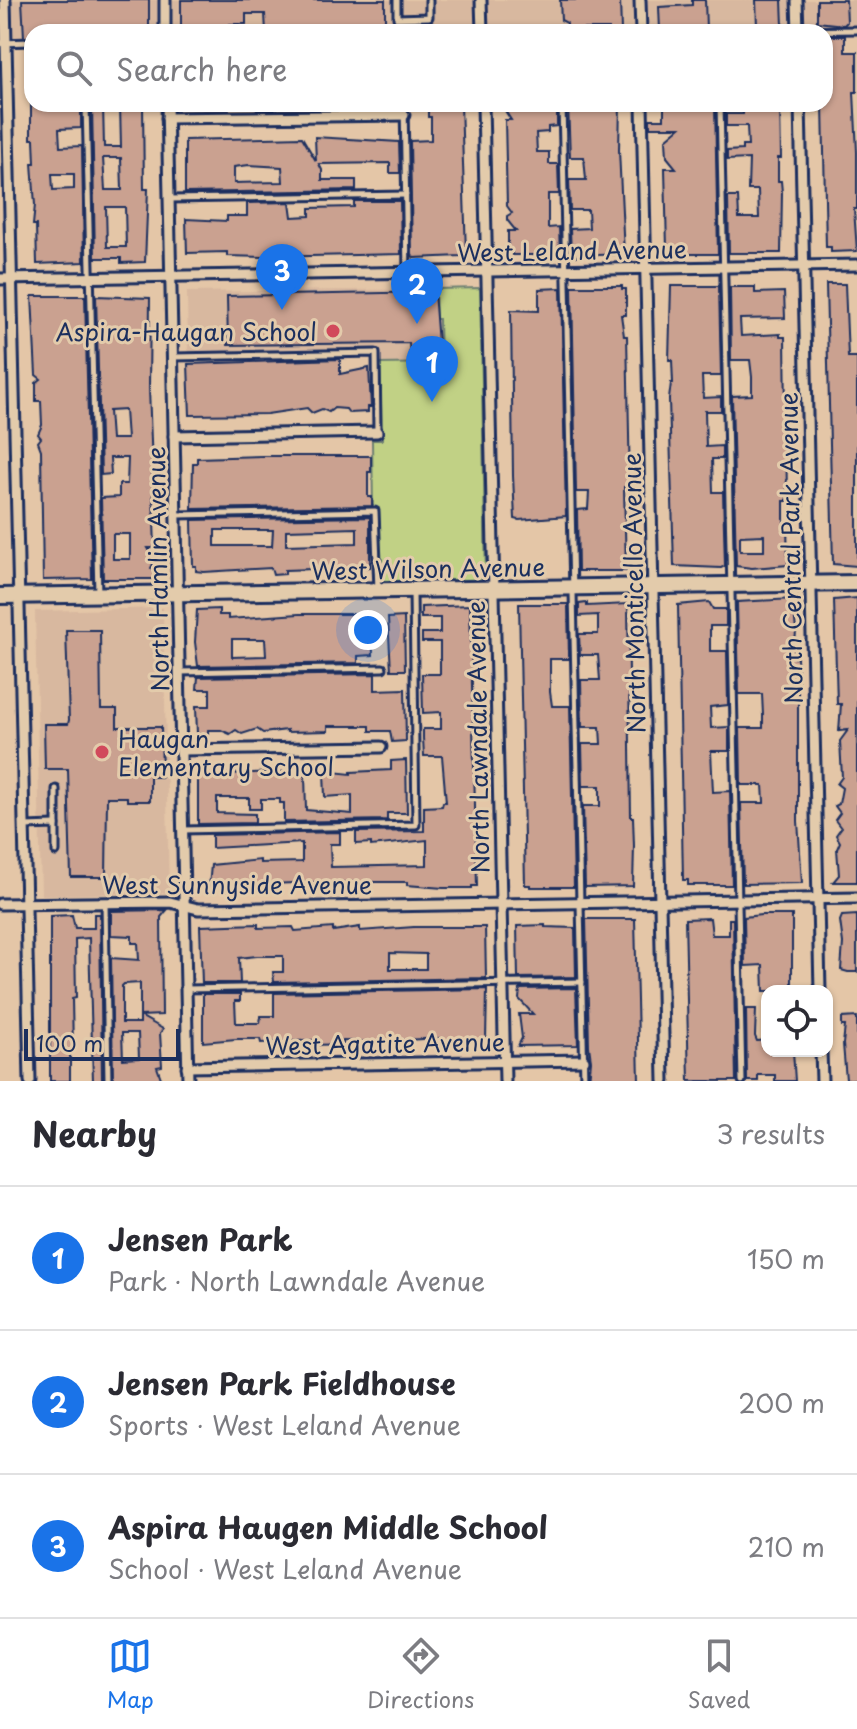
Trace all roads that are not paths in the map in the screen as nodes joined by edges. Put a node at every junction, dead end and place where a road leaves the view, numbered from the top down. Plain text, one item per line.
1 (5, 0) edge
2 (165, 0) edge
3 (397, 0) edge
4 (429, 0) edge
5 (481, 0) edge
6 (640, 0) edge
7 (797, 0) edge
8 (165, 24) edge
9 (482, 24) edge
10 (641, 24) edge
11 (798, 24) edge
12 (833, 30) edge
13 (857, 30) edge
14 (24, 42) edge
15 (3, 43) edge
16 (86, 112) edge
17 (167, 112) edge
18 (483, 112) edge
19 (562, 112) edge
20 (642, 112) edge
21 (720, 112) edge
22 (800, 112) edge
23 (404, 115) joint
24 (167, 118) junction
25 (406, 195) junction
26 (169, 199) junction
27 (857, 265) edge
28 (803, 266) junction
29 (724, 267) junction
30 (646, 269) junction
31 (565, 270) junction
32 (487, 271) junction
33 (407, 273) junction
34 (171, 276) junction
35 (90, 278) junction
36 (0, 279) edge
37 (12, 279) junction
38 (172, 357) junction
39 (377, 432) joint
40 (174, 436) junction
41 (176, 515) junction
42 (857, 583) edge
43 (810, 584) junction
44 (732, 585) junction
45 (653, 586) junction
46 (573, 588) junction
47 (494, 589) junction
48 (413, 590) junction
49 (378, 591) junction
50 (177, 594) junction
51 (98, 595) junction
52 (0, 596) edge
53 (19, 596) junction
54 (383, 668) dead end
55 (179, 672) junction
56 (381, 747) dead end
57 (181, 750) junction
58 (56, 789) dead end
59 (56, 825) junction
60 (24, 826) junction
61 (182, 830) junction
62 (56, 852) dead end
63 (817, 898) junction
64 (857, 898) edge
65 (738, 900) junction
66 (660, 901) junction
67 (580, 902) junction
68 (105, 903) junction
69 (0, 904) edge
70 (26, 904) junction
71 (501, 904) junction
72 (184, 905) junction
73 (582, 982) junction
74 (503, 984) junction
75 (820, 985) edge
76 (186, 989) junction
77 (821, 1057) edge
78 (584, 1060) junction
79 (505, 1061) junction
80 (187, 1067) junction
81 (30, 1081) edge
82 (108, 1081) edge
83 (188, 1081) edge
84 (505, 1081) edge
85 (584, 1081) edge
86 (664, 1081) edge
87 (742, 1081) edge
88 (822, 1081) edge

1 - 15 street
2 - 8 street
3 - 4 lane
5 - 9 street
6 - 10 street
7 - 11 street
12 - 13 lane
14 - 15 lane
15 - 37 street
16 - 35 lane
17 - 24 street, North Hamlin Avenue
18 - 32 street, North Lawndale Avenue
19 - 31 lane
20 - 30 street, North Monticello Avenue
21 - 29 lane
22 - 28 street, North Central Park Avenue
23 - 24 street
23 - 25 lane
24 - 26 street, North Hamlin Avenue
25 - 26 lane
25 - 33 lane
26 - 34 street, North Hamlin Avenue
27 - 28 street, West Leland Avenue
28 - 29 street, West Leland Avenue
28 - 43 street, North Central Park Avenue
29 - 30 street, West Leland Avenue
29 - 44 lane
30 - 31 street, West Leland Avenue
30 - 45 street, North Monticello Avenue
31 - 32 street, West Leland Avenue
31 - 46 lane
32 - 33 street, West Leland Avenue
32 - 47 street, North Lawndale Avenue
33 - 34 street, West Leland Avenue
34 - 35 street, West Leland Avenue
34 - 38 street, North Hamlin Avenue
35 - 37 street, West Leland Avenue
35 - 51 lane
36 - 37 street, West Leland Avenue
37 - 53 street
38 - 39 lane
38 - 40 street, North Hamlin Avenue
39 - 40 street
40 - 41 street, North Hamlin Avenue
41 - 49 lane
41 - 50 street, North Hamlin Avenue
42 - 43 street, West Wilson Avenue
43 - 44 street, West Wilson Avenue
43 - 63 street, North Central Park Avenue
44 - 45 street, West Wilson Avenue
44 - 65 lane
45 - 46 street, West Wilson Avenue
45 - 66 street, North Monticello Avenue
46 - 47 street, West Wilson Avenue
46 - 67 lane
47 - 48 street, West Wilson Avenue
47 - 71 street, North Lawndale Avenue
48 - 49 street, West Wilson Avenue
48 - 61 lane
49 - 50 street, West Wilson Avenue
50 - 51 street, West Wilson Avenue
50 - 55 street, North Hamlin Avenue
51 - 53 street, West Wilson Avenue
52 - 53 street, West Wilson Avenue
53 - 60 street
54 - 55 lane
55 - 57 street, North Hamlin Avenue
56 - 57 street
57 - 61 street, North Hamlin Avenue
58 - 59 lane
59 - 60 lane
59 - 62 lane
60 - 70 street
61 - 72 street, North Hamlin Avenue
63 - 64 street, West Sunnyside Avenue
63 - 65 street, West Sunnyside Avenue
63 - 75 street, North Central Park Avenue
65 - 66 street, West Sunnyside Avenue
65 - 87 lane
66 - 67 street, West Sunnyside Avenue
66 - 86 street, North Monticello Avenue
67 - 71 street, West Sunnyside Avenue
67 - 73 lane
68 - 70 street, West Sunnyside Avenue
68 - 72 street, West Sunnyside Avenue
68 - 82 lane
69 - 70 street, West Sunnyside Avenue
70 - 81 street
71 - 72 street, West Sunnyside Avenue
71 - 74 street, North Lawndale Avenue
72 - 76 street, North Hamlin Avenue
73 - 74 lane
73 - 78 lane
74 - 76 lane
74 - 79 street, North Lawndale Avenue
76 - 80 street, North Hamlin Avenue
77 - 88 street
78 - 79 street, West Agatite Avenue
78 - 85 lane
79 - 80 street, West Agatite Avenue
79 - 84 street, North Lawndale Avenue
80 - 83 street, North Hamlin Avenue

